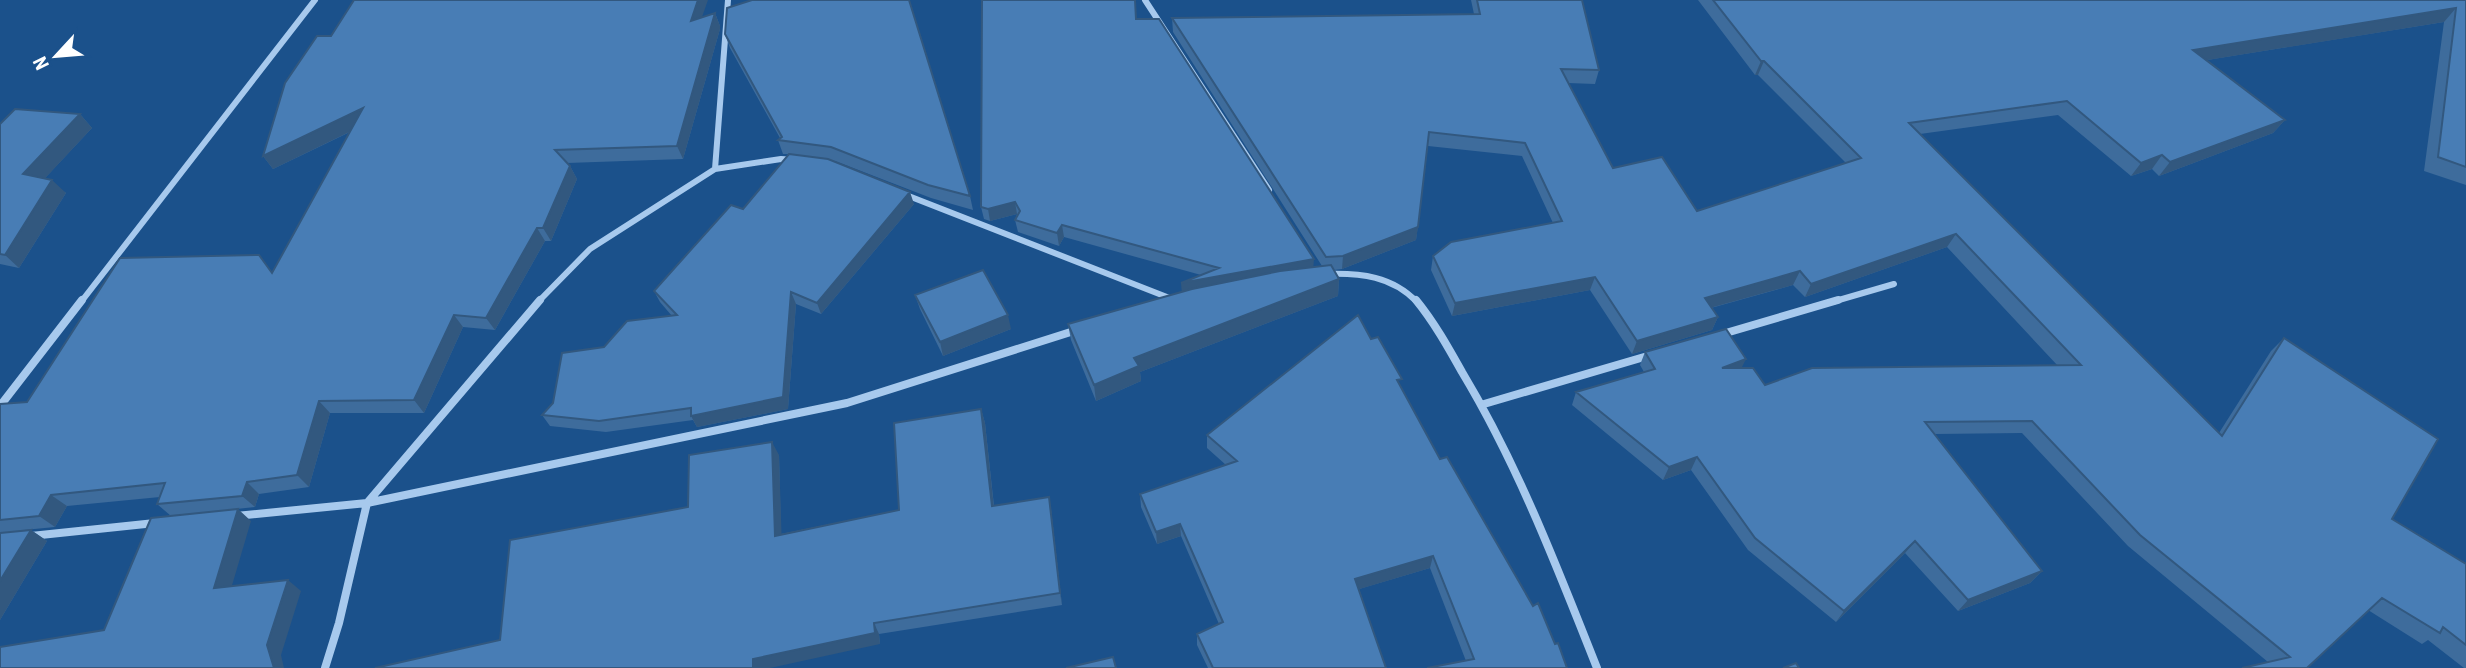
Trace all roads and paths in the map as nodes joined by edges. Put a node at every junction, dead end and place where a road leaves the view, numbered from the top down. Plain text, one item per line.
1 (315, 0) edge
2 (728, 0) edge
3 (1145, 0) edge
4 (801, 160) edge
5 (715, 169) junction
6 (897, 191) edge
7 (1272, 195) edge
8 (1321, 274) edge
9 (1894, 284) dead end
10 (1166, 305) edge
11 (1087, 327) edge
12 (1709, 338) edge
13 (1656, 354) edge
14 (1484, 404) junction
15 (0, 406) edge
16 (367, 503) junction
17 (228, 516) edge
18 (159, 523) edge
19 (26, 536) edge
20 (325, 668) edge
21 (1597, 668) edge

1 - 15 street
2 - 5 street
3 - 7 street
4 - 5 street
5 - 16 street
6 - 10 street
8 - 14 street
9 - 12 street
11 - 16 street
13 - 14 street
14 - 21 street
16 - 17 street
16 - 20 street
18 - 19 street

